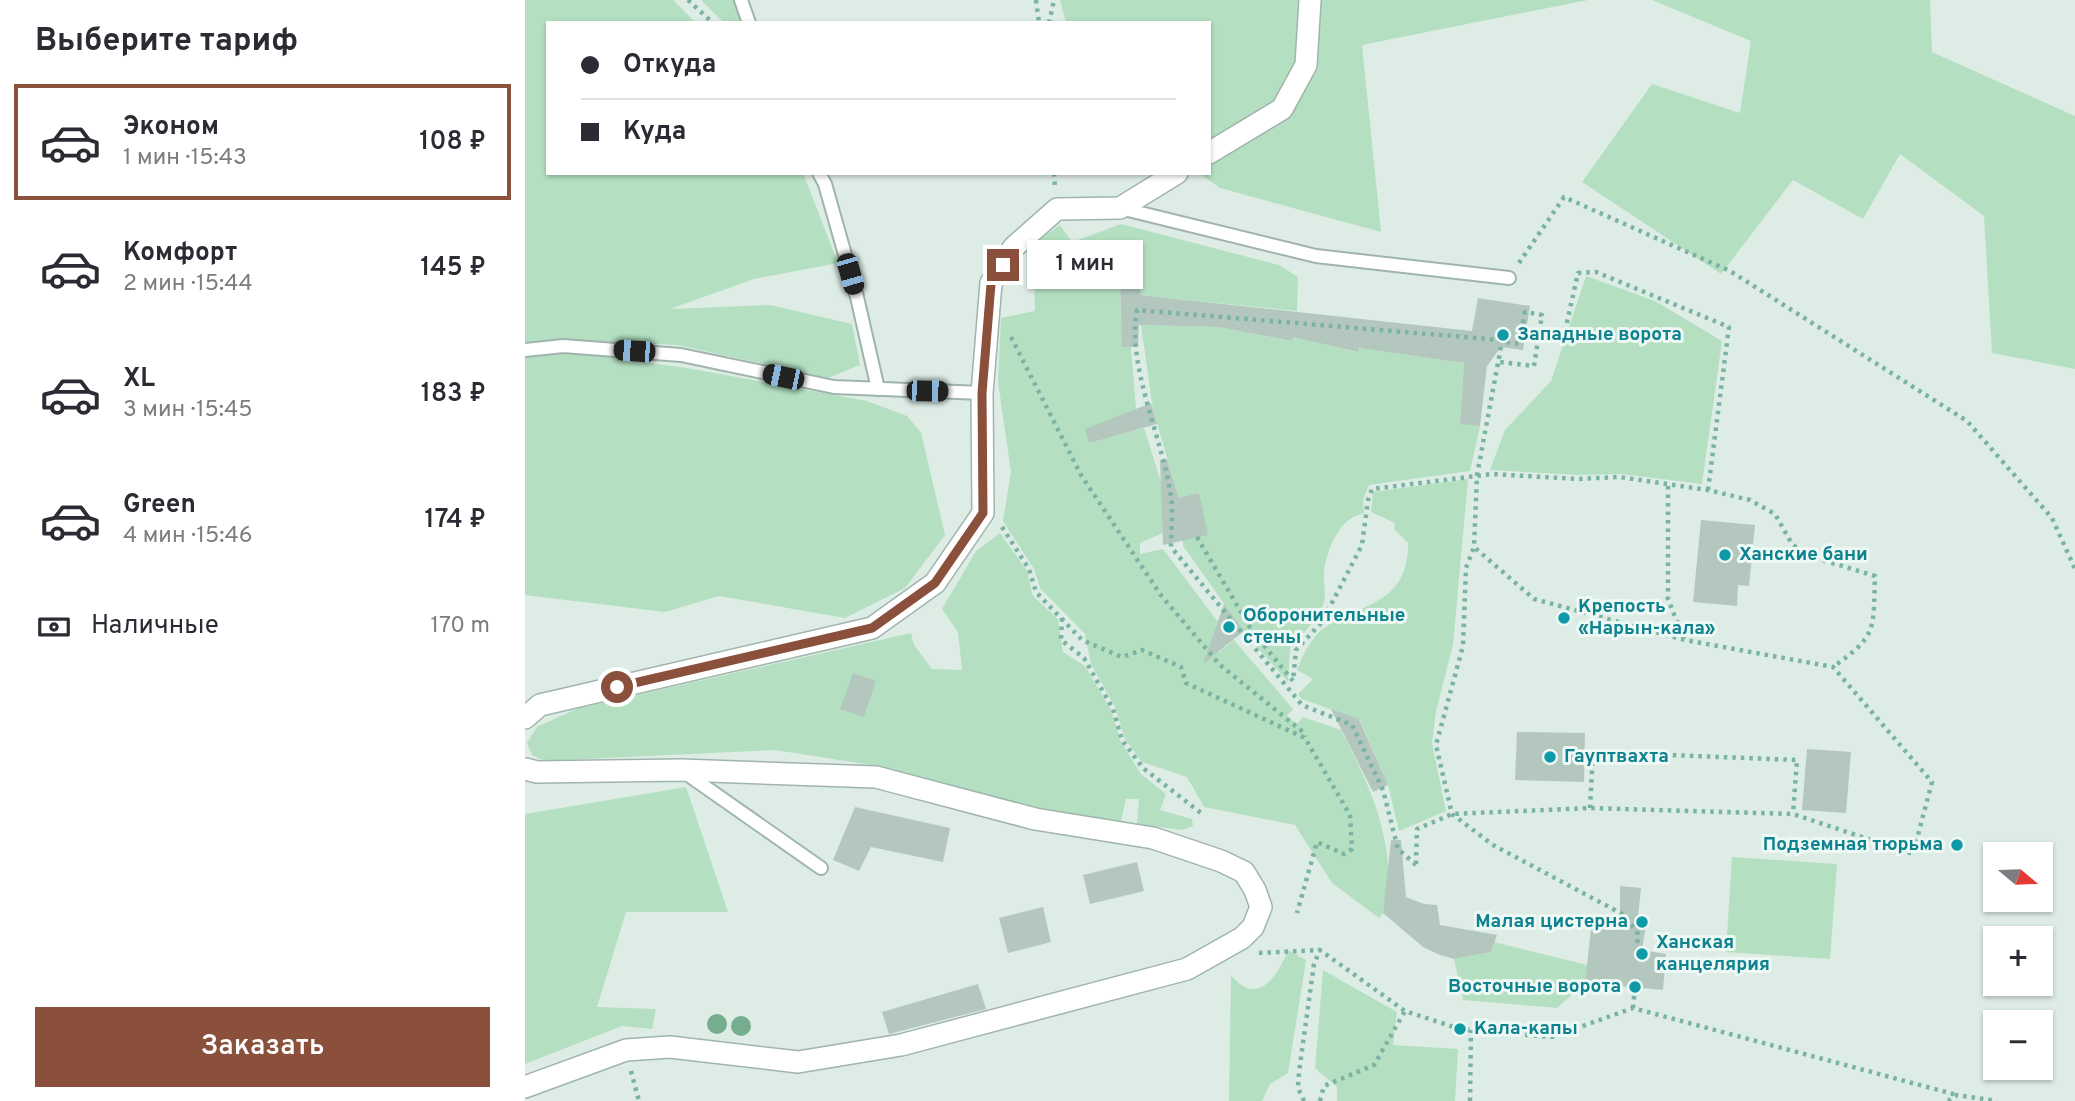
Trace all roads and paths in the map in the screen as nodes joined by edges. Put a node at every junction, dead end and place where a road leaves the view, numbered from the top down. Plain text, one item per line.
1 (688, 0) edge
2 (741, 0) edge
3 (1035, 0) edge
4 (1054, 0) edge
5 (1310, 0) edge
6 (711, 21) edge
7 (748, 21) edge
8 (1039, 21) edge
9 (1049, 21) edge
10 (1211, 152) edge
11 (820, 175) edge
12 (1174, 175) edge
13 (1120, 208) junction
14 (1509, 278) joint
15 (989, 314) junction
16 (1538, 339) junction
17 (1501, 347) dead end
18 (525, 350) edge
19 (1500, 362) junction
20 (878, 389) junction
21 (982, 393) junction
22 (1477, 475) junction
23 (1668, 486) junction
24 (1708, 490) junction
25 (983, 513) junction
26 (1197, 537) dead end
27 (1474, 547) junction
28 (2075, 569) edge
29 (1062, 616) junction
30 (1685, 639) junction
31 (1833, 667) junction
32 (525, 718) edge
33 (1305, 738) junction
34 (525, 769) edge
35 (681, 770) junction
36 (1590, 808) junction
37 (1201, 813) dead end
38 (1452, 814) junction
39 (1793, 814) junction
40 (821, 868) dead end
41 (1297, 913) dead end
42 (1637, 949) dead end
43 (1320, 950) junction
44 (1253, 953) dead end
45 (1635, 987) dead end
46 (1633, 1008) junction
47 (1405, 1011) junction
48 (1471, 1030) junction
49 (525, 1087) edge
50 (1957, 1095) junction
51 (1304, 1101) edge
52 (1320, 1101) edge
53 (1470, 1101) edge
54 (1948, 1101) edge
55 (1997, 1101) edge

1 - 6 path
2 - 7 lane
3 - 8 path
4 - 9 path
5 - 10 street
11 - 20 lane
12 - 13 street
13 - 14 lane
13 - 15 street
14 - 28 path
15 - 21 street
15 - 33 path
16 - 19 path
16 - 24 path
16 - 38 path
17 - 19 path
18 - 20 lane
19 - 22 path
20 - 21 lane
21 - 25 street
22 - 23 path
22 - 26 path
22 - 27 path
23 - 24 path
23 - 30 path
24 - 31 path
25 - 29 path
25 - 32 street
27 - 30 path
27 - 38 path
29 - 33 path
29 - 37 path
30 - 31 path
31 - 39 path
33 - 41 path
34 - 35 street
35 - 40 lane
35 - 49 street
36 - 38 path
36 - 39 path
36 - 39 path
38 - 42 path
43 - 44 path
43 - 47 path
43 - 51 path
45 - 46 path
46 - 48 path
46 - 50 path
47 - 48 path
47 - 52 path
48 - 53 path
50 - 54 path
50 - 55 path

